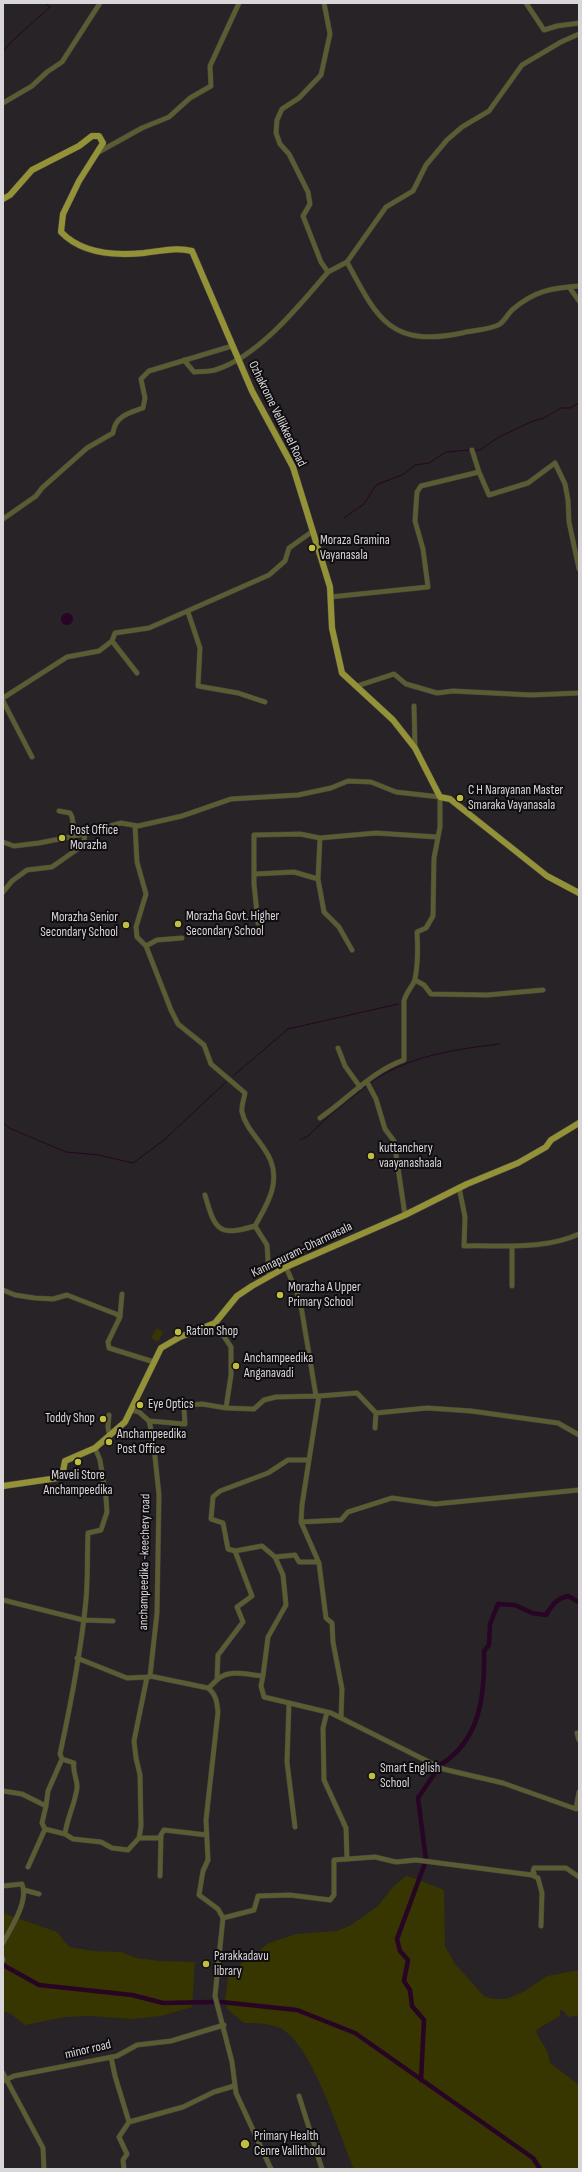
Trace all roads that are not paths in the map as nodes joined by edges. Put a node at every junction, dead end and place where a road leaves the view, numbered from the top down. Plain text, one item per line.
1 (100, 3) edge
2 (239, 3) edge
3 (324, 3) edge
4 (526, 3) edge
5 (579, 22) edge
6 (579, 34) edge
7 (3, 103) edge
8 (97, 153) junction
9 (3, 199) edge
10 (347, 262) junction
11 (328, 272) junction
12 (579, 286) edge
13 (569, 287) junction
14 (579, 301) edge
15 (232, 346) junction
16 (238, 359) junction
17 (184, 360) junction
18 (472, 450) dead end
19 (479, 472) junction
20 (3, 519) edge
21 (313, 531) junction
22 (579, 569) edge
23 (330, 597) junction
24 (188, 612) junction
25 (112, 641) junction
26 (137, 673) dead end
27 (357, 686) junction
28 (579, 694) edge
29 (3, 700) edge
30 (265, 702) dead end
31 (414, 706) dead end
32 (415, 748) junction
33 (32, 757) dead end
34 (440, 797) junction
35 (59, 811) dead end
36 (135, 826) junction
37 (85, 833) junction
38 (75, 836) junction
39 (437, 837) junction
40 (320, 838) junction
41 (3, 842) edge
42 (255, 874) junction
43 (318, 879) junction
44 (3, 892) edge
45 (579, 893) edge
46 (258, 923) dead end
47 (182, 938) dead end
48 (146, 946) junction
49 (352, 950) dead end
50 (415, 980) junction
51 (543, 990) dead end
52 (338, 1048) dead end
53 (368, 1084) junction
54 (360, 1087) junction
55 (320, 1118) dead end
56 (579, 1123) edge
57 (459, 1187) junction
58 (205, 1195) dead end
59 (405, 1215) junction
60 (255, 1226) junction
61 (579, 1234) edge
62 (512, 1246) junction
63 (286, 1267) junction
64 (269, 1276) junction
65 (512, 1286) dead end
66 (3, 1290) edge
67 (122, 1294) dead end
68 (120, 1317) junction
69 (215, 1323) junction
70 (154, 1362) junction
71 (317, 1396) junction
72 (226, 1408) junction
73 (132, 1410) junction
74 (376, 1413) junction
75 (109, 1414) dead end
76 (150, 1421) junction
77 (375, 1428) dead end
78 (109, 1434) junction
79 (579, 1435) edge
80 (95, 1448) junction
81 (309, 1460) junction
82 (3, 1486) edge
83 (579, 1490) edge
84 (301, 1522) junction
85 (234, 1551) junction
86 (275, 1557) junction
87 (318, 1562) junction
88 (3, 1600) edge
89 (84, 1620) junction
90 (113, 1621) dead end
91 (78, 1658) junction
92 (263, 1676) junction
93 (149, 1677) junction
94 (217, 1679) junction
95 (208, 1688) junction
96 (289, 1703) junction
97 (327, 1712) junction
98 (341, 1718) junction
99 (577, 1733) dead end
100 (579, 1740) edge
101 (62, 1759) junction
102 (3, 1791) edge
103 (579, 1792) edge
104 (46, 1806) junction
105 (577, 1809) edge
106 (295, 1827) dead end
107 (45, 1830) junction
108 (65, 1834) junction
109 (161, 1834) junction
110 (207, 1835) junction
111 (139, 1838) junction
112 (347, 1859) junction
113 (28, 1867) dead end
114 (532, 1875) junction
115 (160, 1876) dead end
116 (579, 1877) edge
117 (3, 1886) edge
118 (24, 1890) junction
119 (39, 1894) dead end
120 (223, 1918) junction
121 (541, 1926) dead end
122 (3, 1943) edge
123 (224, 2025) junction
124 (111, 2057) junction
125 (3, 2073) edge
126 (5, 2080) edge
127 (234, 2086) junction
128 (299, 2096) dead end
129 (129, 2122) junction
130 (44, 2169) edge
131 (124, 2169) edge
132 (271, 2169) edge
133 (322, 2169) edge

1 - 7 street
2 - 8 street
3 - 11 street
4 - 5 street
6 - 10 street
8 - 9 main road, Ozhakrome Vellikkeel Road
8 - 15 main road, Ozhakrome Vellikkeel Road
10 - 11 street
10 - 13 street
11 - 16 street
12 - 13 street
13 - 14 street
15 - 16 main road, Ozhakrome Vellikkeel Road
15 - 17 street
16 - 17 street
16 - 21 main road, Ozhakrome Vellikkeel Road
17 - 20 street
18 - 19 street
19 - 22 street
19 - 23 street
21 - 23 main road, Ozhakrome Vellikkeel Road
21 - 24 street
23 - 27 main road, Ozhakrome Vellikkeel Road
24 - 25 street
24 - 30 street
25 - 26 street
25 - 29 street
27 - 28 street
27 - 32 main road, Ozhakrome Vellikkeel Road
29 - 33 street
31 - 32 street
32 - 34 main road, Ozhakrome Vellikkeel Road
34 - 36 street
34 - 39 street
34 - 45 main road
35 - 38 street
36 - 37 street
36 - 48 street
37 - 38 street
37 - 44 street
38 - 41 street
39 - 40 street
39 - 50 street
40 - 42 street
40 - 43 street
42 - 43 street
42 - 46 street
43 - 49 street
47 - 48 street
48 - 60 street
50 - 51 street
50 - 53 street
52 - 54 street
53 - 54 street
53 - 59 street
54 - 55 street
56 - 57 main road, Kannapuram-Dharmasala
57 - 59 main road, Kannapuram-Dharmasala
57 - 62 street
58 - 60 street
59 - 63 main road, Kannapuram-Dharmasala
60 - 64 street
61 - 62 street
62 - 65 street
63 - 64 main road, Kannapuram-Dharmasala
63 - 71 street
64 - 69 main road, Kannapuram-Dharmasala
66 - 68 street
67 - 68 street
68 - 70 street
69 - 70 main road, Kannapuram-Dharmasala
69 - 72 street
70 - 73 main road, Kannapuram-Dharmasala
71 - 72 street
71 - 74 street
71 - 81 street
72 - 76 street
73 - 76 street
73 - 78 main road, Kannapuram-Dharmasala
74 - 77 street
74 - 79 street
75 - 78 street
76 - 93 street, anchampeedika -keechery road
78 - 80 main road, Kannapuram-Dharmasala
80 - 82 main road, Kannapuram-Dharmasala
80 - 89 street
81 - 84 street
81 - 85 street
83 - 84 street
84 - 87 street
85 - 86 street
85 - 94 street
86 - 87 street
86 - 92 street
87 - 98 street
88 - 89 street
89 - 90 street
89 - 91 street
91 - 93 street
91 - 101 street
92 - 94 street
92 - 96 street
93 - 95 street
93 - 111 street, anchampeedika -keechery road
94 - 95 street
95 - 110 street
96 - 97 street
96 - 106 street
97 - 98 street
97 - 112 street
98 - 105 street
99 - 100 street
101 - 104 street
101 - 108 street
102 - 104 street
103 - 105 street
104 - 107 street
107 - 108 street
107 - 113 street
108 - 111 street
109 - 110 street
109 - 111 street
109 - 115 street
110 - 120 street
112 - 114 street
112 - 120 street
114 - 116 street
114 - 121 street
117 - 118 street
118 - 119 street
118 - 122 street
120 - 123 street
123 - 124 street, minor road
123 - 127 street
124 - 126 street, minor road
124 - 129 street
125 - 126 street
126 - 130 street
127 - 129 street
127 - 132 street
128 - 133 street
129 - 131 street

